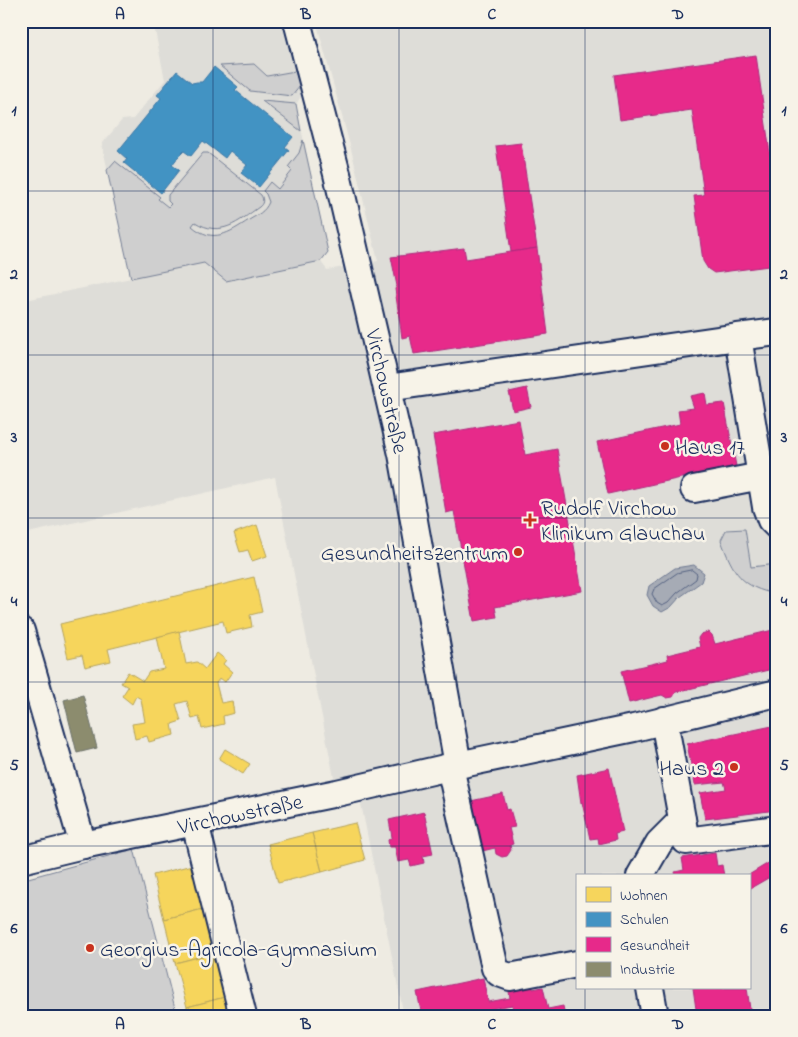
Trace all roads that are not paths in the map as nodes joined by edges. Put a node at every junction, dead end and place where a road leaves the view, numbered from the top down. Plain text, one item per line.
1 (298, 21) edge
2 (777, 332) edge
3 (738, 337) junction
4 (387, 388) junction
5 (761, 476) junction
6 (694, 489) dead end
7 (777, 526) edge
8 (21, 631) edge
9 (777, 693) edge
10 (664, 720) junction
11 (454, 766) junction
12 (682, 820) junction
13 (195, 823) junction
14 (777, 830) edge
15 (83, 845) junction
16 (21, 860) edge
17 (641, 874) edge
18 (576, 964) edge
19 (650, 990) edge
20 (243, 1016) edge
21 (655, 1016) edge

1 - 4 street, Virchowstraße
2 - 3 street
3 - 4 street
3 - 5 street
4 - 11 street, Virchowstraße
5 - 6 street
5 - 7 street
8 - 15 street
9 - 10 street, Virchowstraße
10 - 11 street, Virchowstraße
10 - 12 street
11 - 13 street, Virchowstraße
11 - 18 street
12 - 14 street
12 - 17 street
13 - 15 street, Virchowstraße
13 - 20 street
15 - 16 street, Virchowstraße
19 - 21 street

